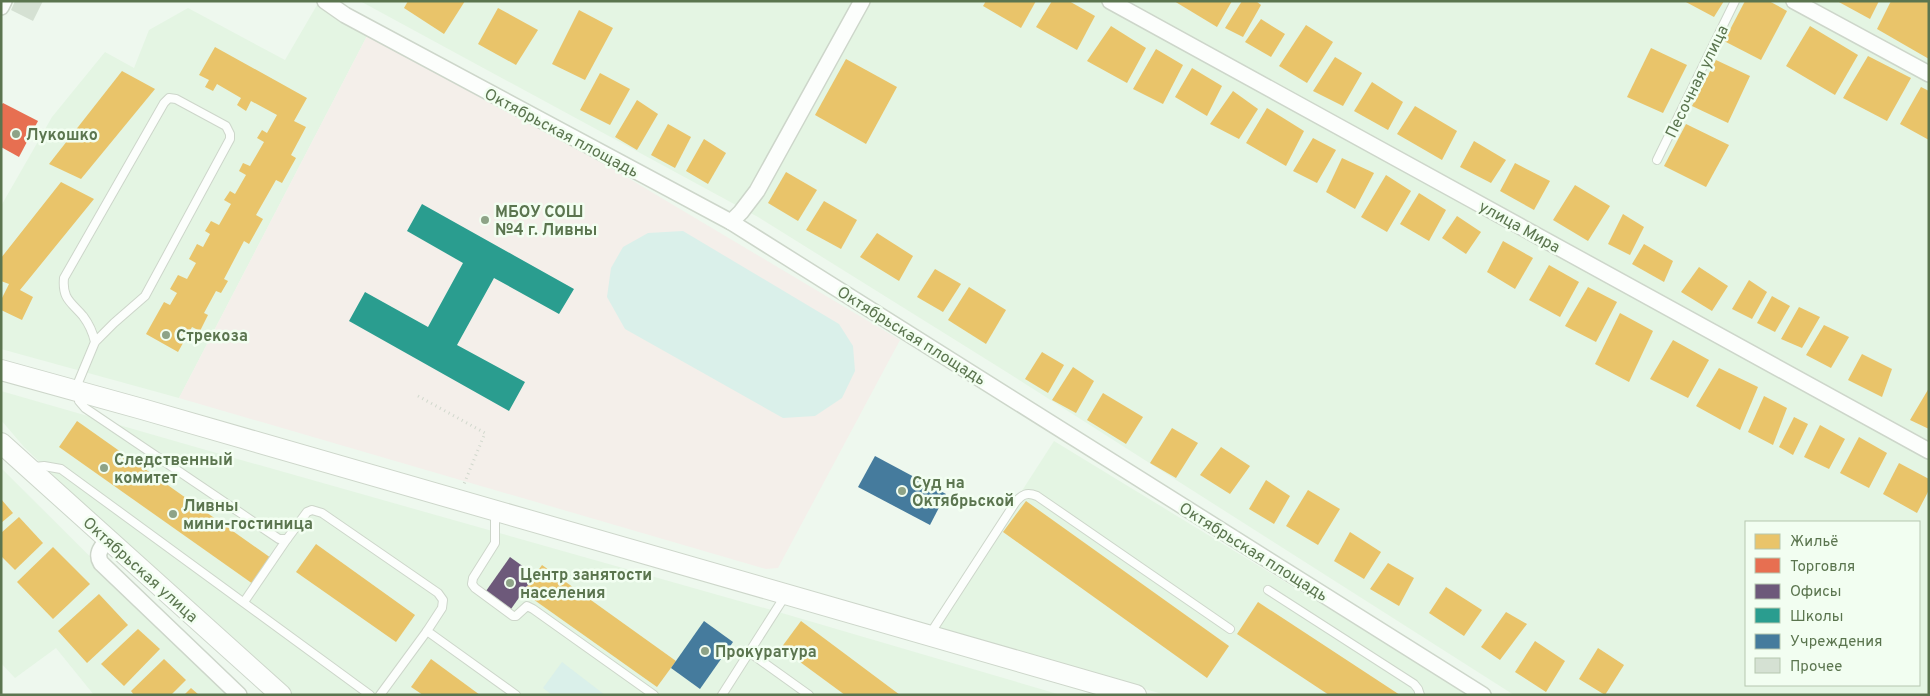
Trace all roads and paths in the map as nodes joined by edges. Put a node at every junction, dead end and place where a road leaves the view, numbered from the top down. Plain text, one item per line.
1 (4, 1) edge
2 (325, 1) edge
3 (862, 1) edge
4 (1110, 1) edge
5 (1735, 1) edge
6 (1794, 1) edge
7 (1, 7) edge
8 (1929, 74) edge
9 (1656, 160) dead end
10 (731, 222) junction
11 (95, 342) junction
12 (1, 370) edge
13 (78, 390) junction
14 (418, 396) dead end
15 (1, 443) edge
16 (1929, 451) edge
17 (28, 468) junction
18 (457, 500) junction
19 (495, 510) junction
20 (108, 539) junction
21 (287, 539) junction
22 (1268, 590) dead end
23 (786, 594) junction
24 (244, 602) junction
25 (1230, 629) dead end
26 (427, 631) junction
27 (929, 636) junction
28 (749, 652) junction
29 (239, 695) edge
30 (281, 695) edge
31 (370, 695) edge
32 (380, 695) edge
33 (516, 695) edge
34 (654, 695) edge
35 (722, 695) edge
36 (809, 695) edge
37 (1136, 695) edge
38 (1420, 695) edge
39 (1483, 695) edge

1 - 7 street
2 - 10 street, Октябрьская площадь
3 - 10 street
4 - 16 street, улица Мира
5 - 9 lane, Песочная улица
6 - 8 street
10 - 39 street, Октябрьская площадь
11 - 11 lane
11 - 13 lane
12 - 13 street
13 - 18 street
13 - 21 lane
14 - 18 path
15 - 17 street, Октябрьская улица
17 - 20 street, Октябрьская улица
17 - 24 lane
18 - 19 street
19 - 23 street
19 - 34 lane
20 - 29 street
20 - 30 street, Октябрьская улица
21 - 24 lane
21 - 26 lane
22 - 38 lane
23 - 27 street
23 - 28 lane
24 - 31 lane
25 - 27 lane
26 - 32 lane
26 - 33 lane
27 - 37 street
28 - 35 lane
28 - 36 lane

